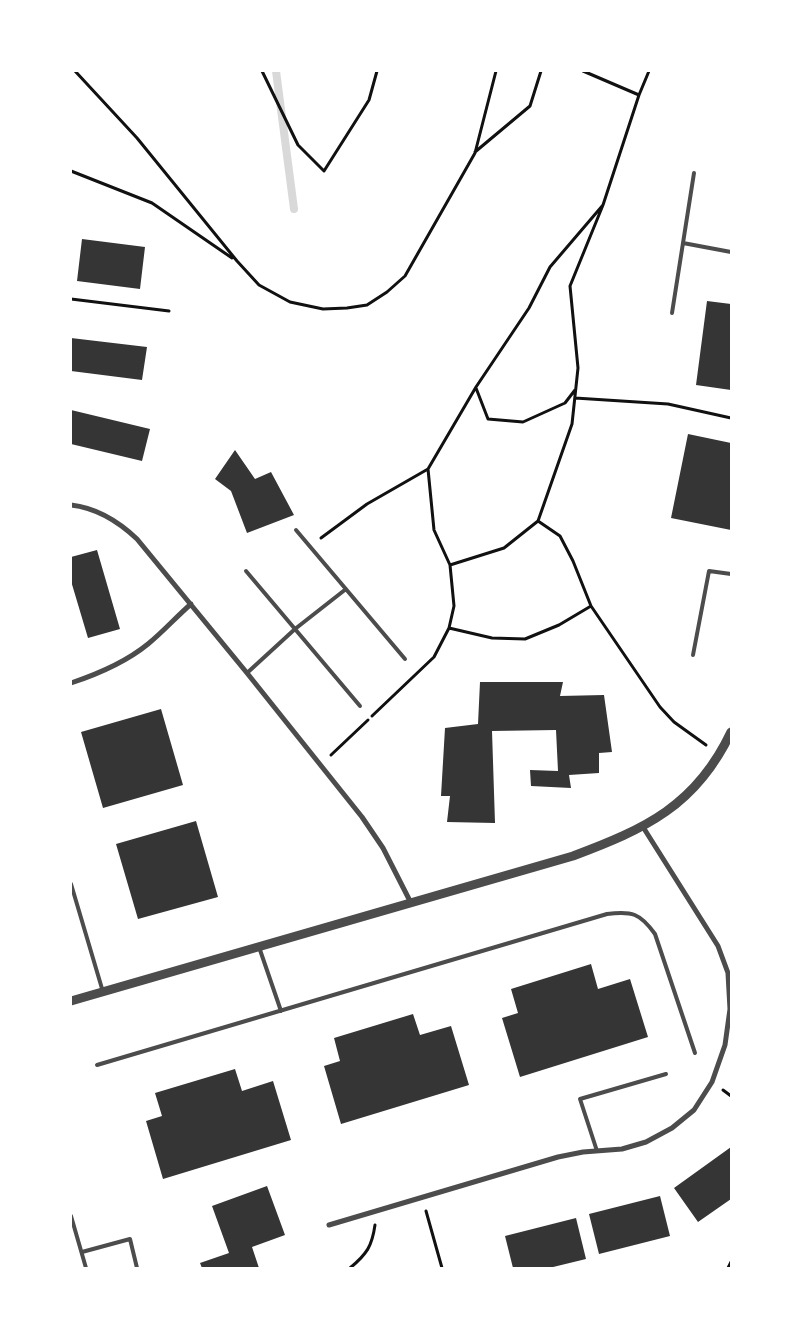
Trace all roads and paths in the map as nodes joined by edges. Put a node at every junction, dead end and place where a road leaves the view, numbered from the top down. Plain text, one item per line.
1 (75, 71) edge
2 (262, 71) edge
3 (377, 71) edge
4 (496, 71) edge
5 (541, 71) edge
6 (582, 71) edge
7 (649, 71) edge
8 (639, 95) junction
9 (475, 153) junction
10 (71, 171) edge
11 (694, 173) dead end
12 (603, 205) junction
13 (683, 243) junction
14 (731, 252) edge
15 (237, 261) junction
16 (71, 299) edge
17 (169, 311) dead end
18 (672, 312) dead end
19 (476, 387) junction
20 (576, 389) junction
21 (574, 398) junction
22 (731, 418) edge
23 (428, 469) junction
24 (71, 505) edge
25 (538, 521) junction
26 (296, 530) dead end
27 (310, 546) junction
28 (450, 564) junction
29 (246, 571) dead end
30 (731, 574) edge
31 (346, 589) junction
32 (191, 604) junction
33 (591, 606) junction
34 (449, 628) junction
35 (295, 629) junction
36 (693, 655) dead end
37 (405, 659) dead end
38 (247, 673) junction
39 (71, 683) edge
40 (360, 706) dead end
41 (731, 732) edge
42 (719, 755) junction
43 (321, 764) junction
44 (643, 827) junction
45 (71, 884) edge
46 (411, 903) junction
47 (259, 947) junction
48 (102, 992) junction
49 (71, 1001) edge
50 (281, 1011) junction
51 (695, 1053) dead end
52 (97, 1065) dead end
53 (666, 1074) dead end
54 (598, 1151) junction
55 (422, 1197) junction
56 (378, 1210) junction
57 (71, 1216) edge
58 (329, 1225) dead end
59 (82, 1252) junction
60 (731, 1262) edge
61 (86, 1268) edge
62 (137, 1268) edge
63 (350, 1268) edge
64 (442, 1268) edge
65 (728, 1268) edge

1 - 15 path
2 - 3 path
4 - 9 path
5 - 9 path
6 - 8 path
7 - 8 path
8 - 12 path
9 - 15 path
10 - 15 path
11 - 13 lane
12 - 19 path
12 - 20 path
13 - 14 lane
13 - 18 lane
16 - 17 path
19 - 20 path
19 - 23 path
20 - 21 path
21 - 22 path
21 - 25 path
23 - 27 path
23 - 28 path
24 - 32 street
25 - 28 path
25 - 33 path
26 - 27 lane
27 - 31 lane
28 - 34 path
29 - 35 lane
30 - 36 lane
31 - 35 lane
31 - 37 lane
32 - 38 street
32 - 39 street
33 - 34 path
33 - 42 path
34 - 43 path
35 - 38 lane
35 - 40 lane
38 - 43 street
41 - 42 street
42 - 44 street
43 - 46 street
44 - 46 street
44 - 54 street
45 - 48 lane
46 - 47 street
47 - 48 street
47 - 50 lane
48 - 49 street
50 - 51 lane
50 - 52 lane
53 - 54 lane
54 - 55 street
55 - 56 street
55 - 64 path
56 - 58 street
56 - 63 path
57 - 59 lane
59 - 61 lane
59 - 62 lane
60 - 65 path

